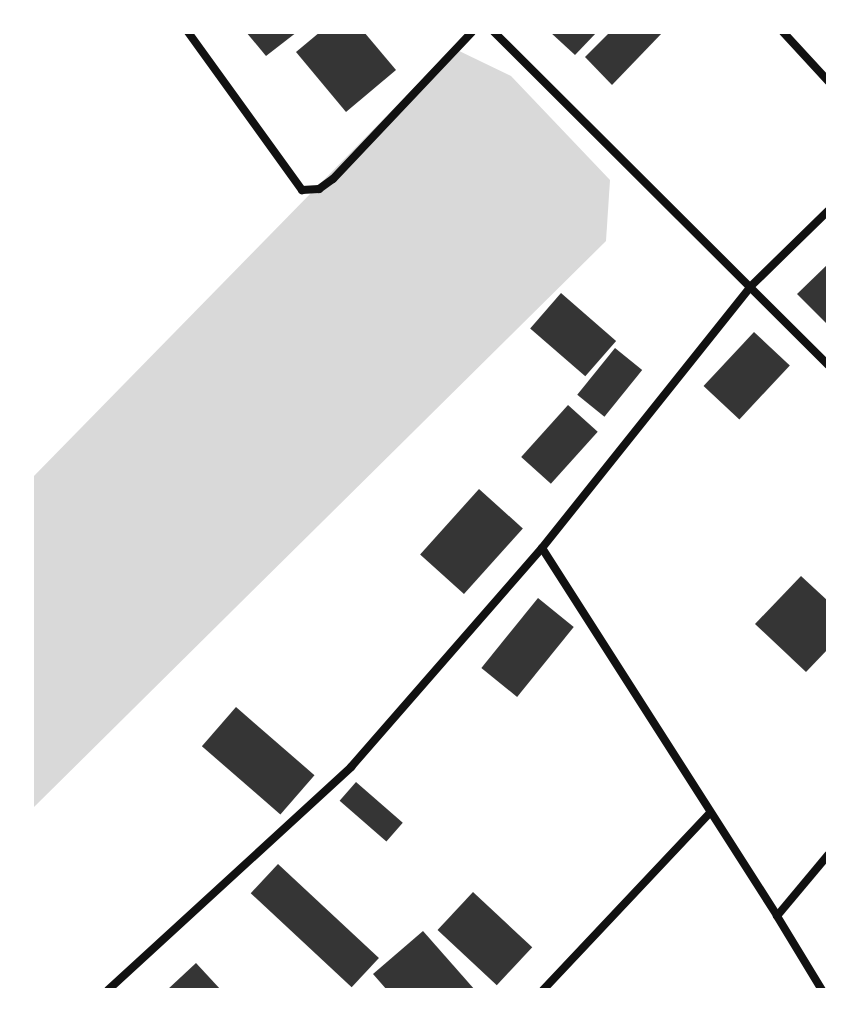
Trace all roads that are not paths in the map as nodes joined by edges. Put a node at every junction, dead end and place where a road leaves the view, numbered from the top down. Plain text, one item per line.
1 (188, 32) edge
2 (472, 32) edge
3 (494, 32) edge
4 (786, 33) edge
5 (828, 81) edge
6 (828, 211) edge
7 (750, 287) junction
8 (828, 365) edge
9 (542, 548) junction
10 (709, 814) junction
11 (828, 855) edge
12 (777, 916) junction
13 (108, 990) edge
14 (543, 990) edge
15 (822, 990) edge

1 - 2 street
3 - 7 street
4 - 5 street
6 - 7 street
7 - 8 street
7 - 9 street
9 - 10 street
9 - 13 street
10 - 12 street
10 - 14 street
11 - 12 street
12 - 15 street

